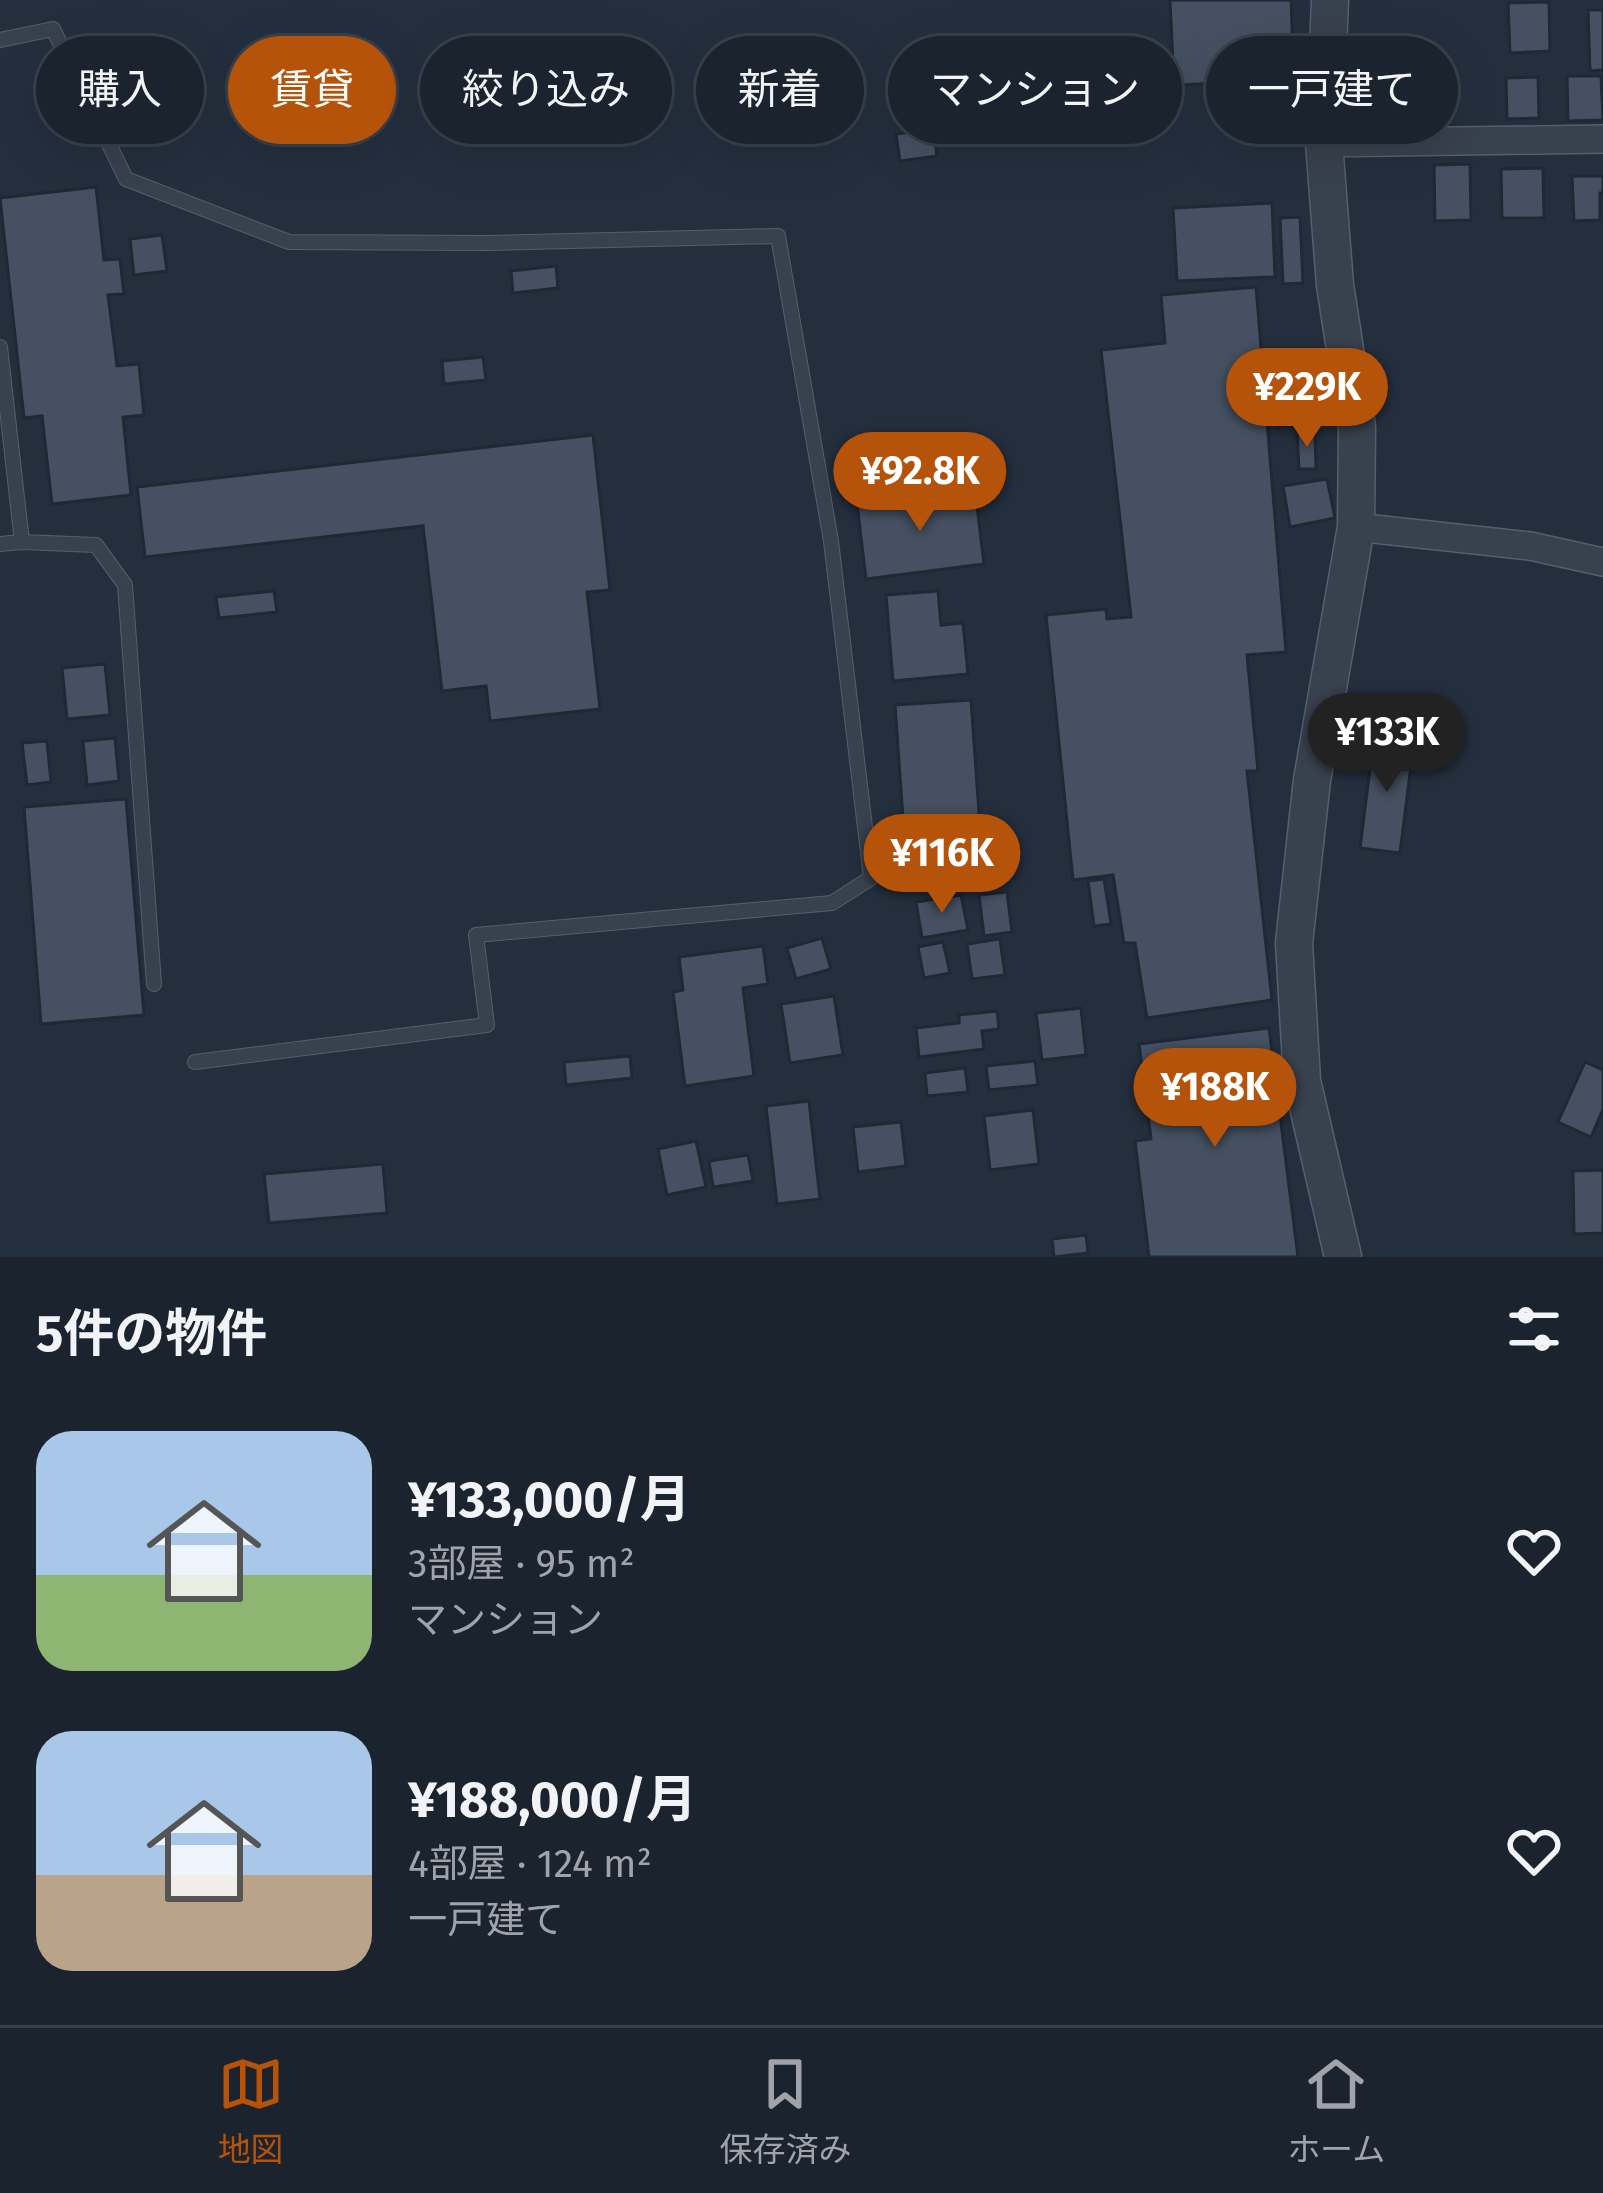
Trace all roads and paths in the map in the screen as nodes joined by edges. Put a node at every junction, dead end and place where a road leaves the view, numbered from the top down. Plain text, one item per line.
1 (1330, 0) edge
2 (1328, 36) edge
3 (0, 40) edge
4 (1603, 139) edge
5 (1458, 141) edge
6 (1324, 144) edge
7 (0, 347) edge
8 (1356, 527) junction
9 (22, 542) junction
10 (0, 544) edge
11 (1603, 562) edge
12 (154, 984) dead end
13 (195, 1062) dead end
14 (1343, 1257) edge

1 - 2 street
3 - 13 lane
4 - 5 street
6 - 8 street
7 - 9 lane
8 - 11 street
8 - 14 street
9 - 10 lane
9 - 12 lane

